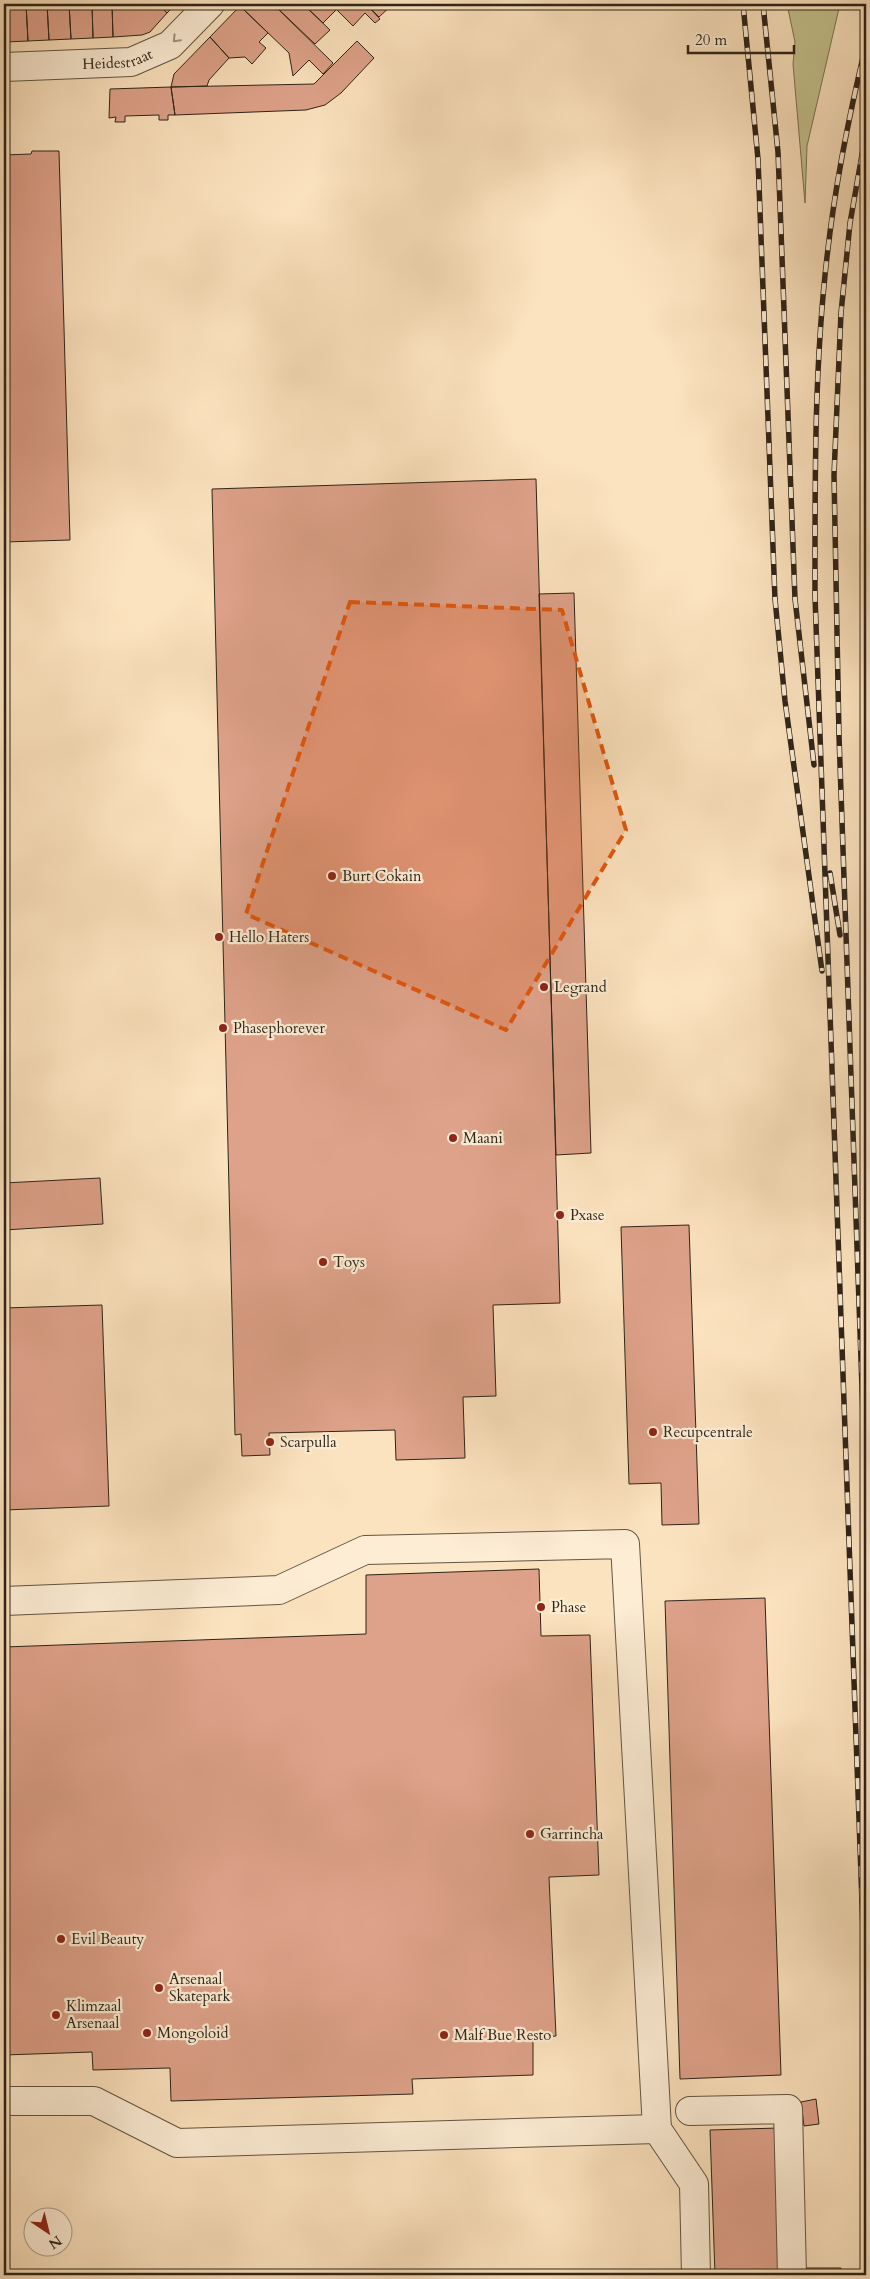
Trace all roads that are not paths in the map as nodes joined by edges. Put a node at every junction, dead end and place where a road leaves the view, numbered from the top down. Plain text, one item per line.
1 (210, 4) edge
2 (4, 67) edge
3 (4, 1601) edge
4 (4, 2101) edge
5 (690, 2112) dead end
6 (657, 2130) junction
7 (696, 2275) edge
8 (792, 2275) edge

1 -> 2 street, Heidestraat
3 - 6 street
4 - 6 street
5 - 8 street
6 - 7 street

